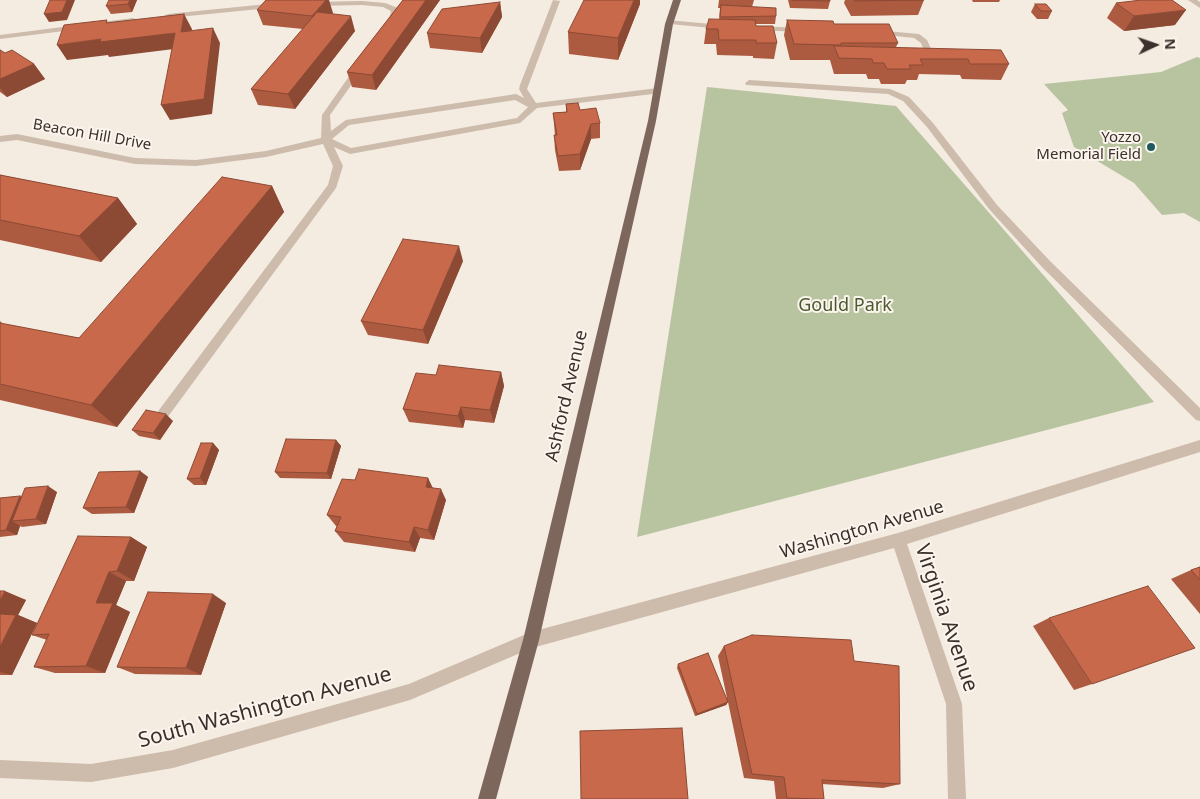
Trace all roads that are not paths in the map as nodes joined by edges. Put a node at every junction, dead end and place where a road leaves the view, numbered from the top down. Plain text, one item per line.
1 (677, 0) edge
2 (1192, 0) edge
3 (556, 1) edge
4 (302, 3) edge
5 (286, 4) edge
6 (1200, 6) edge
7 (157, 17) edge
8 (138, 20) edge
9 (670, 22) junction
10 (734, 27) edge
11 (388, 28) edge
12 (743, 28) edge
13 (811, 30) edge
14 (867, 32) edge
15 (0, 37) edge
16 (928, 51) edge
17 (366, 60) edge
18 (749, 83) dead end
19 (658, 90) junction
20 (534, 106) junction
21 (0, 139) edge
22 (326, 140) junction
23 (162, 414) edge
24 (1200, 416) edge
25 (1200, 446) edge
26 (898, 540) junction
27 (531, 640) junction
28 (0, 769) edge
29 (487, 799) edge
30 (957, 799) edge

1 - 9 main road, Ashford Avenue
2 - 6 street
3 - 20 street
4 - 11 street
5 - 7 street
8 - 15 street
9 - 10 street
9 - 19 main road, Ashford Avenue
12 - 13 street
14 - 16 street
17 - 22 street
18 - 24 street
19 - 20 street, Beacon Hill Drive
19 - 27 main road, Ashford Avenue
20 - 22 street, Beacon Hill Drive
20 - 22 street
21 - 22 street, Beacon Hill Drive
22 - 23 street
25 - 26 street, Washington Avenue
26 - 27 street, Washington Avenue
26 - 30 street, Virginia Avenue
27 - 28 street, South Washington Avenue
27 - 29 main road, Ashford Avenue

